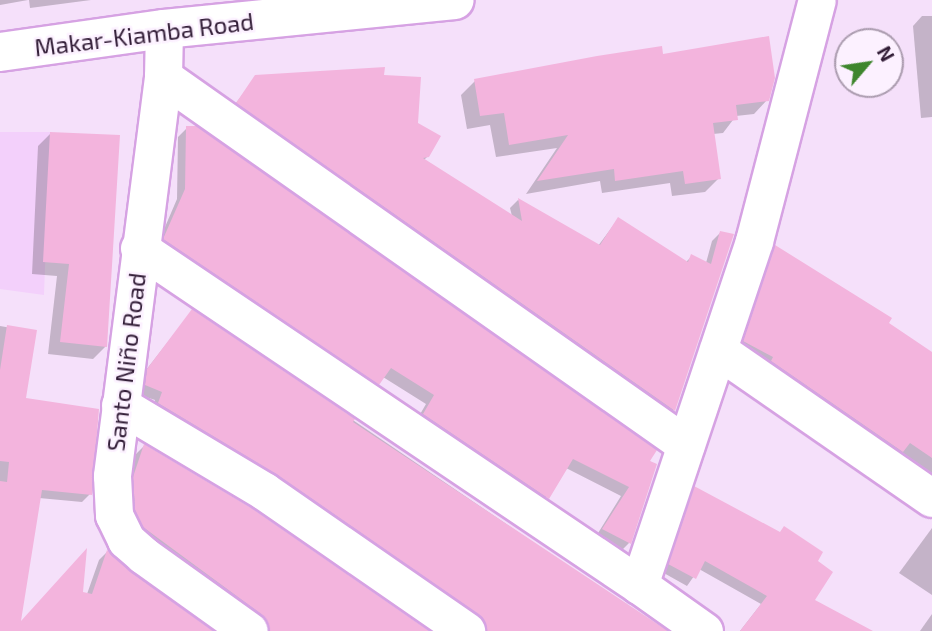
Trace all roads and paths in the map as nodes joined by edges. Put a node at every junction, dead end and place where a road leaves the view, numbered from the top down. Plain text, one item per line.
1 (455, 0) edge
2 (817, 0) edge
3 (313, 8) edge
4 (164, 29) junction
5 (0, 52) edge
6 (163, 76) junction
7 (139, 248) junction
8 (718, 350) junction
9 (120, 405) junction
10 (686, 445) junction
11 (932, 498) edge
12 (639, 585) junction
13 (249, 631) edge
14 (466, 631) edge
15 (704, 631) edge

1 - 3 main road, Makar-Kiamba Road
2 - 8 street
3 - 4 main road, Makar-Kiamba Road
4 - 5 main road, Makar-Kiamba Road
4 - 6 street, Santo Niño Road
6 - 7 street, Santo Niño Road
6 - 10 street
7 - 9 street, Santo Niño Road
7 - 12 street
8 - 10 street
8 - 11 street
9 - 13 street, Santo Niño Road
9 - 14 street
10 - 12 street
12 - 15 street

